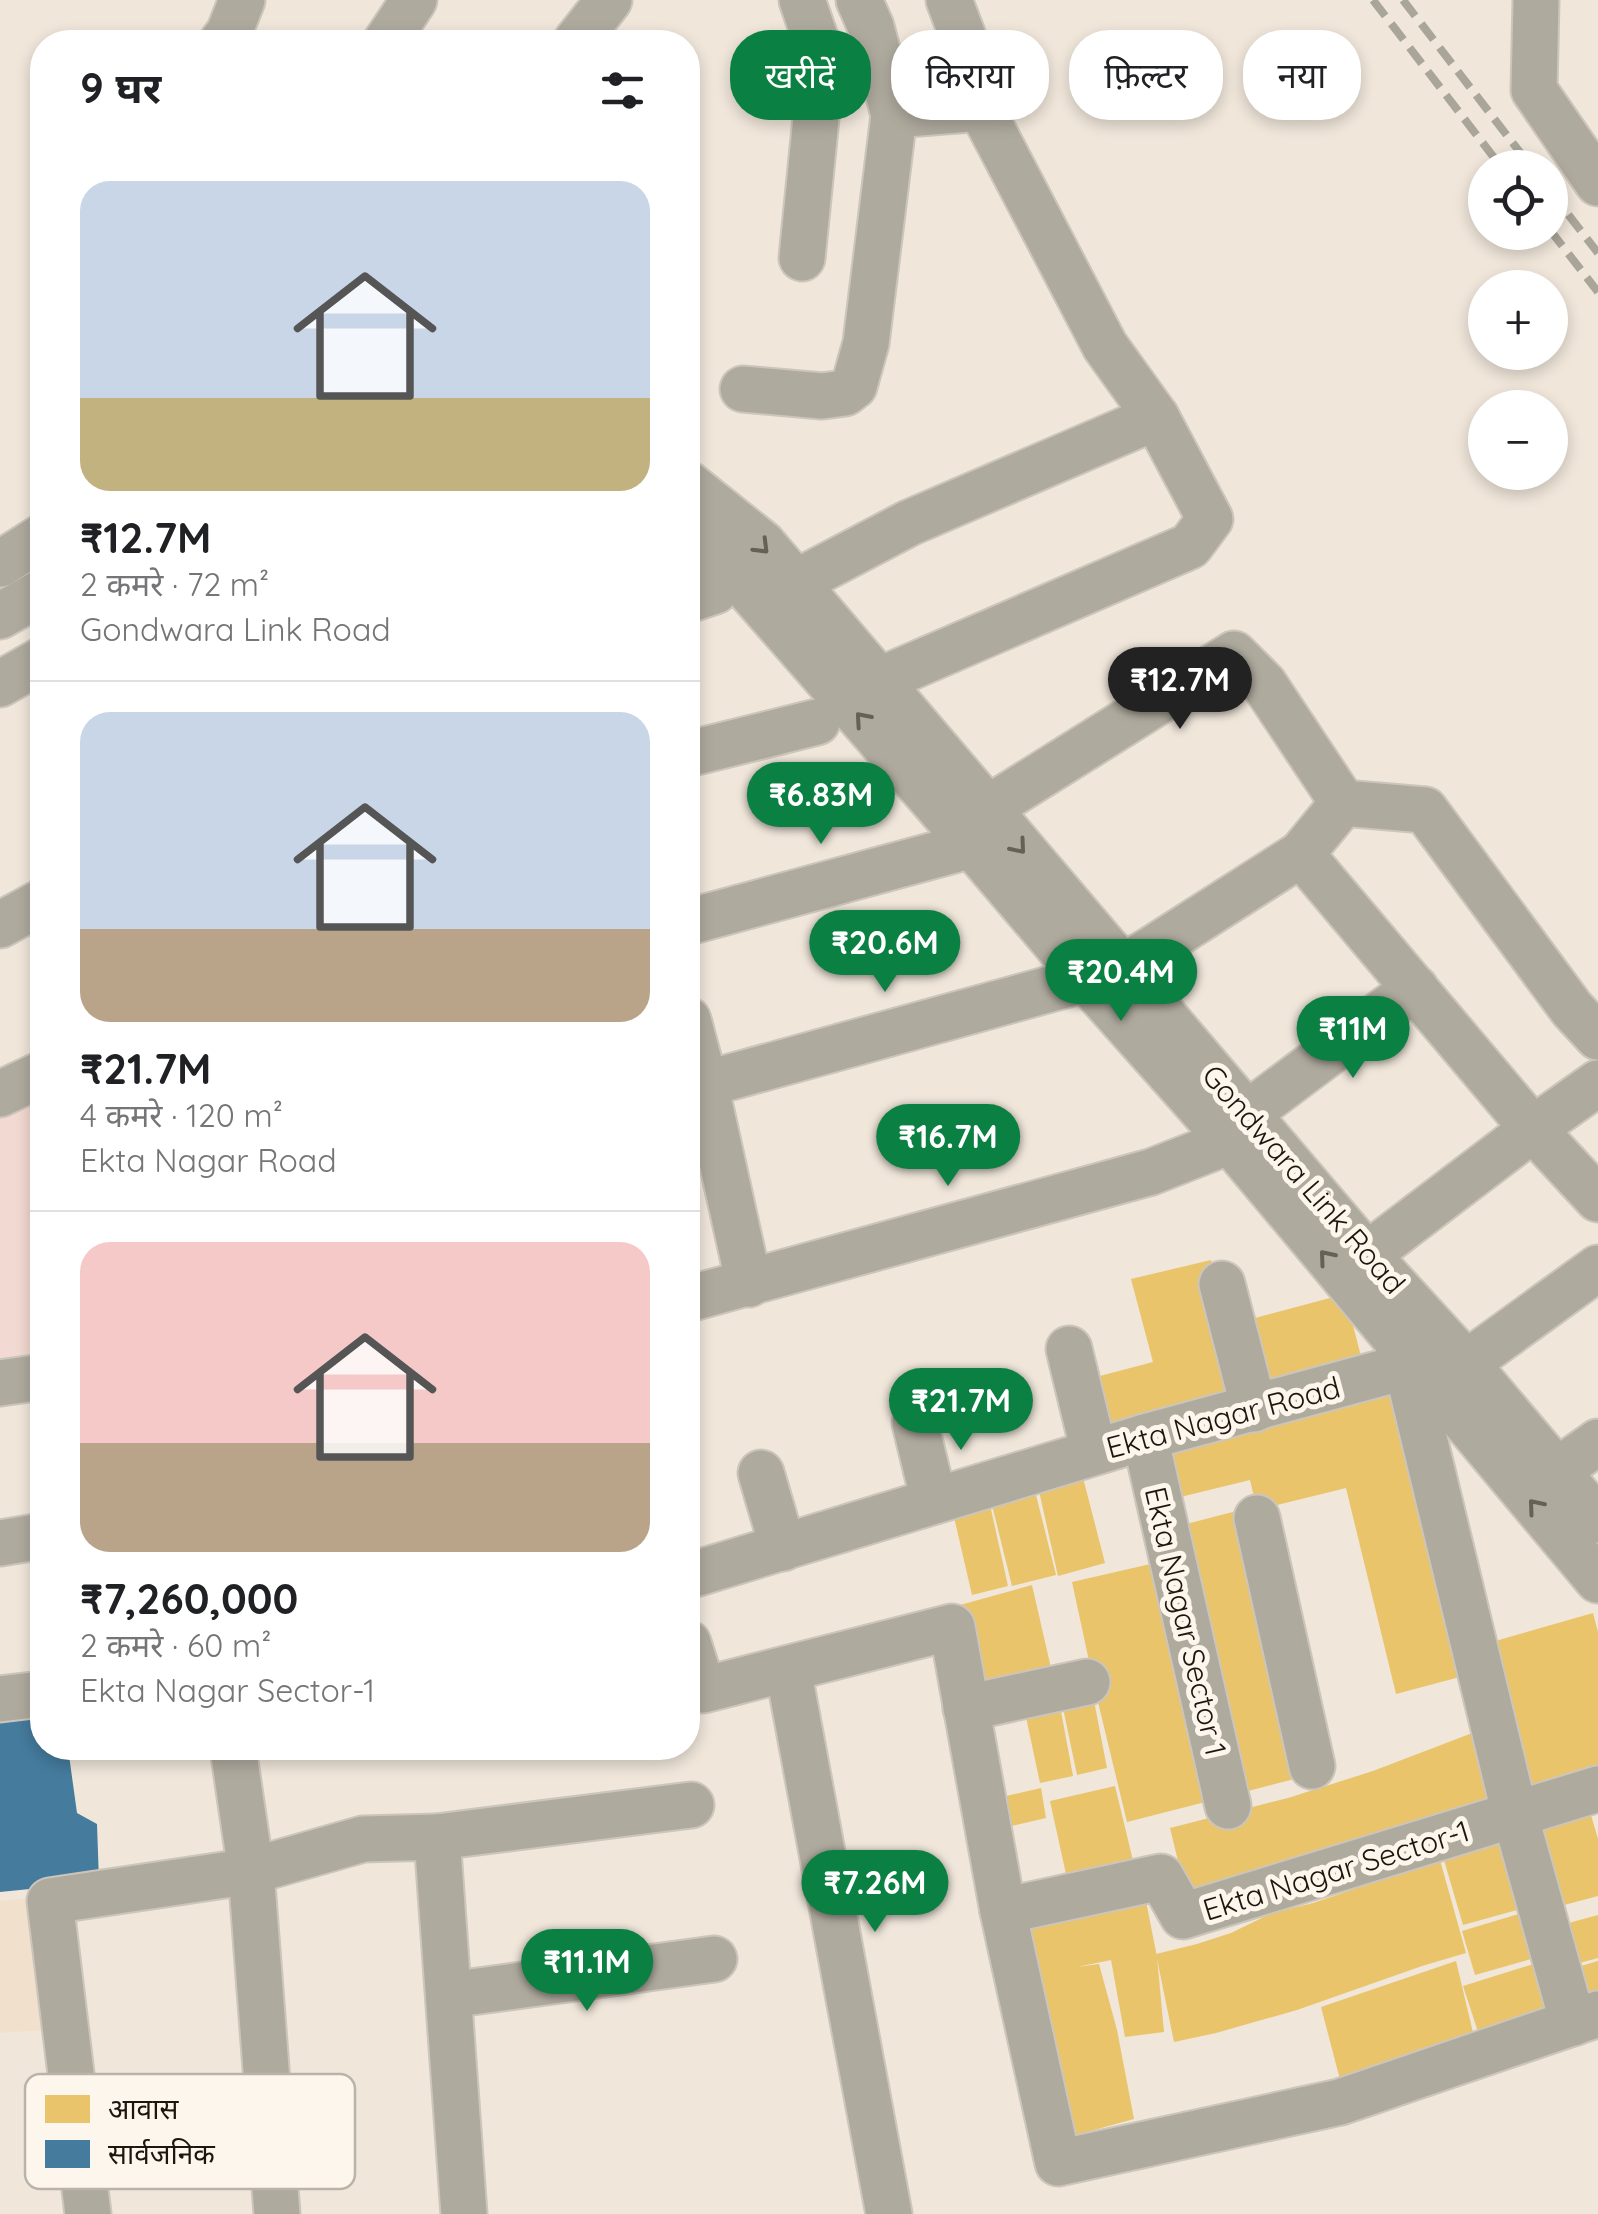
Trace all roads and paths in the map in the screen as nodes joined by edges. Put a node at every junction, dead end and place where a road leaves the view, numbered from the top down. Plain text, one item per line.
1 (242, 0) edge
2 (414, 0) edge
3 (609, 0) edge
4 (802, 0) edge
5 (859, 0) edge
6 (949, 0) edge
7 (1536, 0) edge
8 (229, 30) edge
9 (394, 30) edge
10 (585, 30) edge
11 (960, 30) edge
12 (891, 103) edge
13 (893, 120) edge
14 (986, 120) edge
15 (1598, 183) edge
16 (802, 258) dead end
17 (743, 389) dead end
18 (1156, 417) junction
19 (700, 494) edge
20 (700, 544) edge
21 (30, 545) edge
22 (0, 564) edge
23 (795, 583) junction
24 (30, 599) edge
25 (0, 616) edge
26 (30, 667) edge
27 (878, 681) junction
28 (0, 684) edge
29 (817, 722) dead end
30 (700, 751) edge
31 (1343, 803) junction
32 (980, 827) junction
33 (1301, 854) junction
34 (30, 909) edge
35 (700, 918) edge
36 (0, 925) edge
37 (1102, 972) junction
38 (1415, 988) junction
39 (1598, 1037) edge
40 (700, 1063) edge
41 (30, 1080) edge
42 (1598, 1083) edge
43 (706, 1084) junction
44 (0, 1094) edge
45 (1238, 1128) junction
46 (1533, 1129) junction
47 (1598, 1199) edge
48 (1367, 1254) junction
49 (1598, 1268) edge
50 (748, 1284) junction
51 (1222, 1284) dead end
52 (700, 1297) edge
53 (1069, 1350) dead end
54 (1465, 1362) junction
55 (1412, 1372) junction
56 (30, 1379) edge
57 (0, 1383) edge
58 (1254, 1408) junction
59 (915, 1423) dead end
60 (1145, 1436) junction
61 (1598, 1442) edge
62 (1094, 1452) junction
63 (1557, 1471) junction
64 (761, 1473) dead end
65 (934, 1501) junction
66 (1256, 1518) dead end
67 (1598, 1520) edge
68 (30, 1538) edge
69 (0, 1542) edge
70 (782, 1548) junction
71 (700, 1572) edge
72 (1598, 1580) edge
73 (788, 1669) junction
74 (700, 1678) edge
75 (1087, 1682) dead end
76 (30, 1696) edge
77 (0, 1700) edge
78 (966, 1708) junction
79 (235, 1760) edge
80 (1312, 1766) dead end
81 (1598, 1789) edge
82 (690, 1805) dead end
83 (1228, 1806) dead end
84 (1515, 1815) junction
85 (437, 1837) junction
86 (251, 1871) junction
87 (1003, 1911) junction
88 (714, 1958) dead end
89 (449, 1995) junction
90 (1585, 2019) edge
91 (71, 2074) edge
92 (266, 2074) edge
93 (85, 2189) edge
94 (275, 2189) edge
95 (88, 2214) edge
96 (277, 2214) edge
97 (464, 2214) edge
98 (889, 2214) edge

1 - 8 street
2 - 9 street
3 - 10 street
4 - 16 street
5 - 12 street
6 - 11 street
7 - 15 street
13 - 17 street
14 - 18 street
18 - 23 street
18 - 27 street
19 -> 23 street
32 -> 20 street
21 - 22 street
23 - 27 street
24 - 25 street
26 - 28 street
27 - 32 street
29 - 30 street
31 - 32 street
31 - 33 street
31 - 39 street
32 - 35 street
32 - 37 street
33 - 37 street
33 - 38 street
34 - 36 street
37 - 43 street
37 - 45 street
38 - 45 street
38 - 46 street
40 - 43 street
41 - 44 street
42 - 46 street
43 - 50 street
45 - 48 street, Gondwara Link Road
45 - 50 street
55 -> 45 street
46 - 47 street
46 - 48 street
48 - 54 street, Gondwara Link Road
49 - 54 street
50 - 52 street
51 - 58 street
53 - 62 street
54 - 63 street, Gondwara Link Road
55 - 58 street, Ekta Nagar Road
72 -> 55 street
55 - 84 street
56 - 57 street
58 - 60 street, Ekta Nagar Road
59 - 65 street
60 - 62 street, Ekta Nagar Road
60 - 83 street, Ekta Nagar Sector 1
61 - 63 street
62 - 65 street, Ekta Nagar Road
63 - 67 street, Gondwara Link Road
64 - 70 street
65 - 70 street, Ekta Nagar Road
66 - 80 street
68 - 69 street
70 - 71 street, Ekta Nagar Road
73 - 74 street
73 - 78 street
73 - 98 street
75 - 78 street
76 - 77 street
78 - 87 street
79 - 86 street
81 - 84 street, Ekta Nagar Sector-1
82 - 85 street
84 - 87 street, Ekta Nagar Sector-1
84 - 90 street
85 - 86 street
85 - 89 street
86 - 91 street
86 - 92 street
87 - 90 street
88 - 89 street
89 - 97 street
93 - 95 street
94 - 96 street

